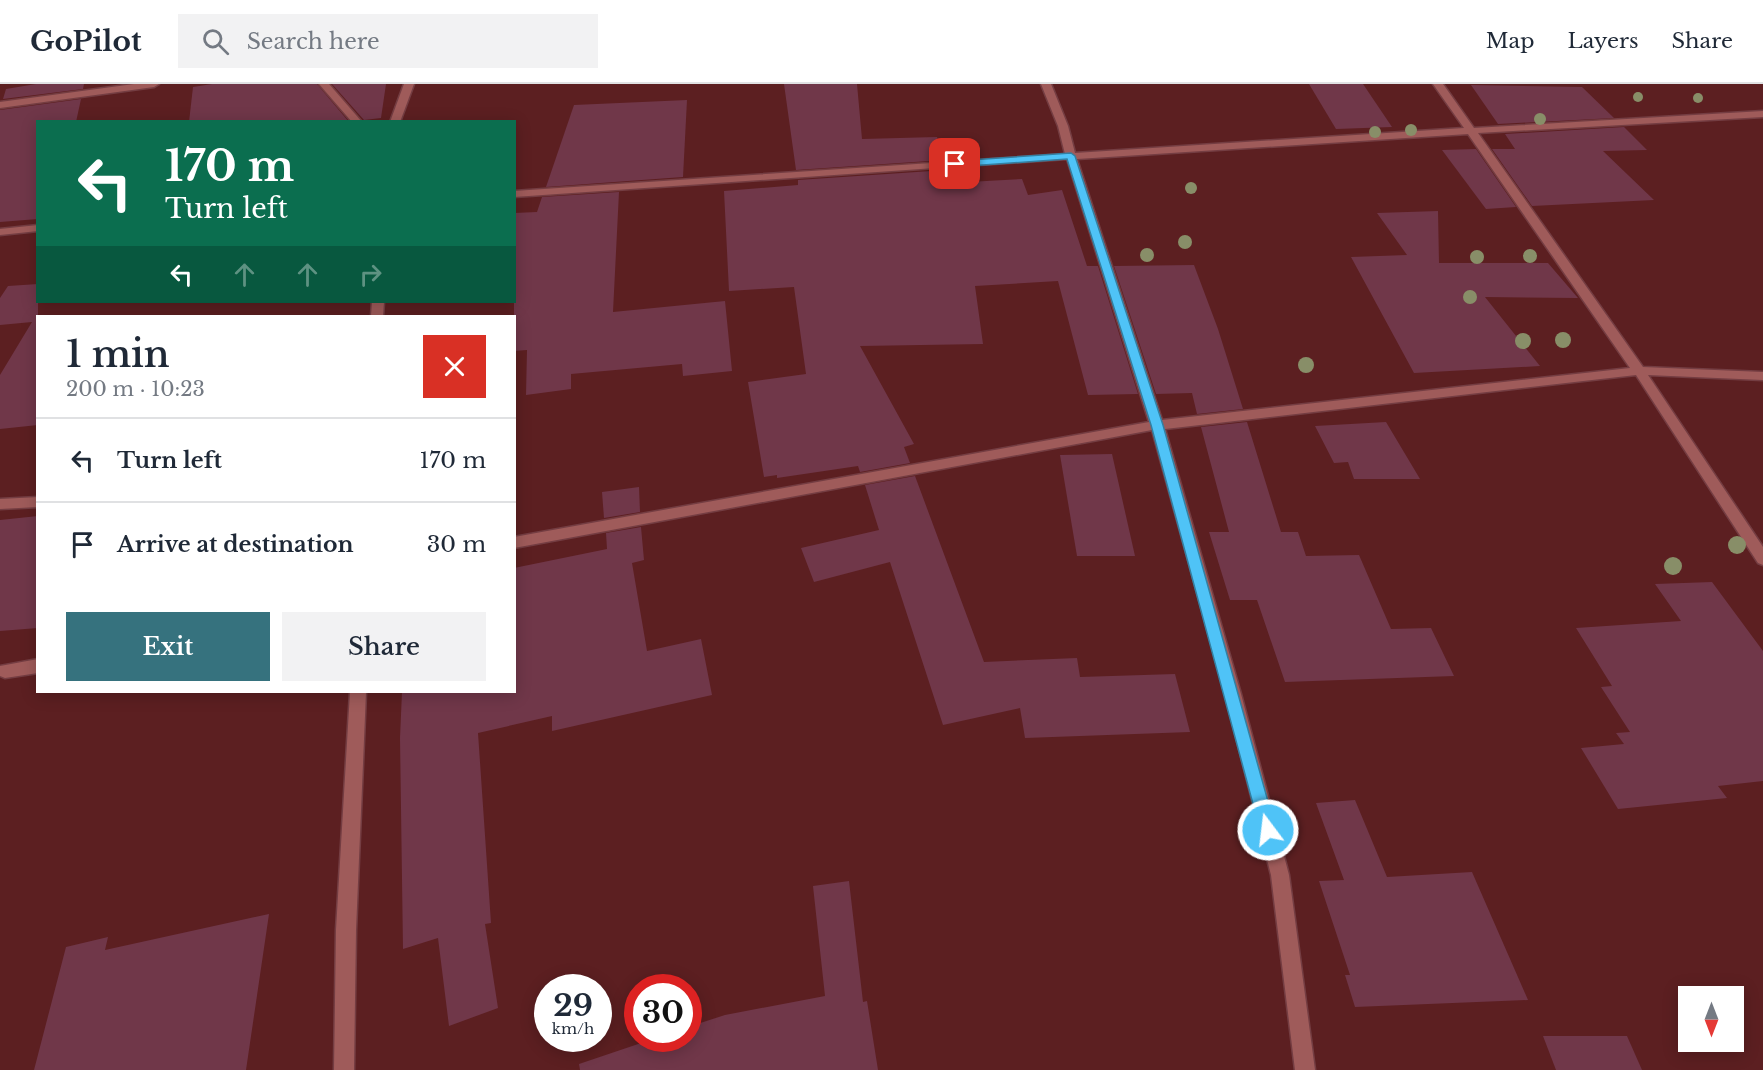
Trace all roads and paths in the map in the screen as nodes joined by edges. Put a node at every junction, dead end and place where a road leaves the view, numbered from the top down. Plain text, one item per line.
1 (154, 84) edge
2 (324, 84) edge
3 (409, 84) edge
4 (1046, 84) edge
5 (1438, 84) edge
6 (0, 105) edge
7 (1763, 114) edge
8 (356, 120) edge
9 (396, 120) edge
10 (1470, 131) junction
11 (1071, 156) junction
12 (516, 194) edge
13 (36, 228) edge
14 (0, 232) edge
15 (1639, 371) junction
16 (1763, 375) edge
17 (1157, 425) junction
18 (36, 502) edge
19 (0, 504) edge
20 (516, 543) edge
21 (1763, 560) edge
22 (36, 666) edge
23 (5, 671) dead end
24 (358, 693) edge
25 (344, 1070) edge
26 (1305, 1070) edge

1 - 6 street
2 - 8 street
3 - 9 street
4 - 11 street
5 - 10 street
7 - 10 street
10 - 11 street
10 - 15 street
11 - 12 street
11 - 17 street
13 - 14 street
15 - 16 street
15 - 17 street
15 - 21 street
17 - 20 street
17 - 26 street
18 - 19 street
22 - 23 street
24 - 25 street

